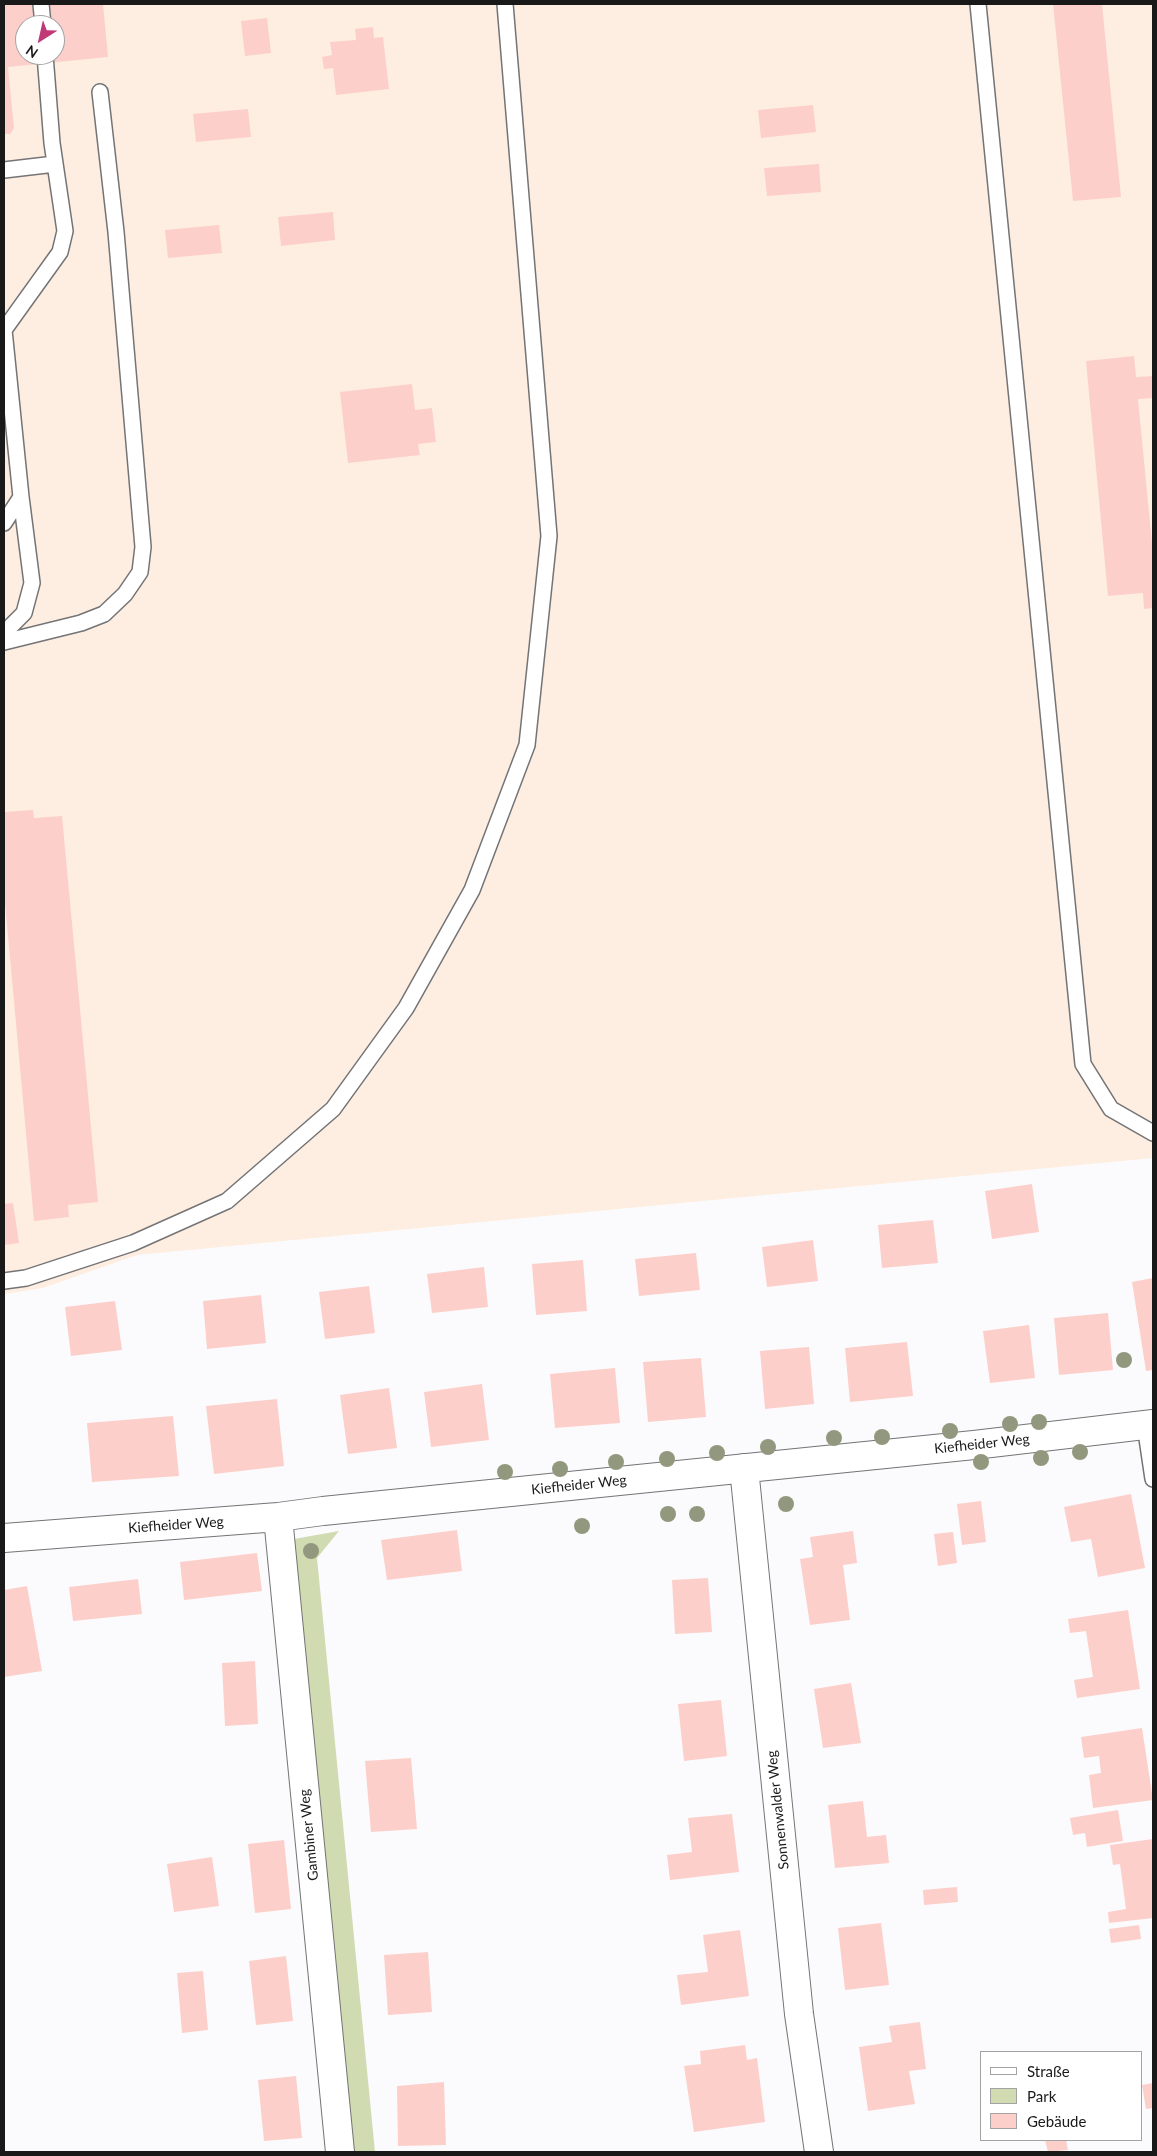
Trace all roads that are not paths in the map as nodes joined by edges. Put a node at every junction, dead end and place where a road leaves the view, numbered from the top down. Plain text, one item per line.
1 (505, 4) edge
2 (978, 4) edge
3 (46, 65) edge
4 (100, 92) dead end
5 (55, 164) junction
6 (4, 170) edge
7 (21, 496) junction
8 (4, 523) edge
9 (4, 633) edge
10 (4, 642) edge
11 (1153, 1133) edge
12 (4, 1281) edge
13 (1149, 1425) edge
14 (744, 1468) junction
15 (1153, 1478) edge
16 (278, 1517) junction
17 (4, 1538) edge
18 (340, 2152) edge
19 (819, 2152) edge

1 - 12 lane
2 - 11 lane
3 - 5 lane
4 - 10 lane
5 - 6 lane
5 - 7 lane
7 - 8 lane
7 - 9 lane
13 - 14 street, Kiefheider Weg
13 - 15 lane
14 - 16 street, Kiefheider Weg
14 - 19 street, Sonnenwalder Weg
16 - 17 street, Kiefheider Weg
16 - 18 street, Gambiner Weg

